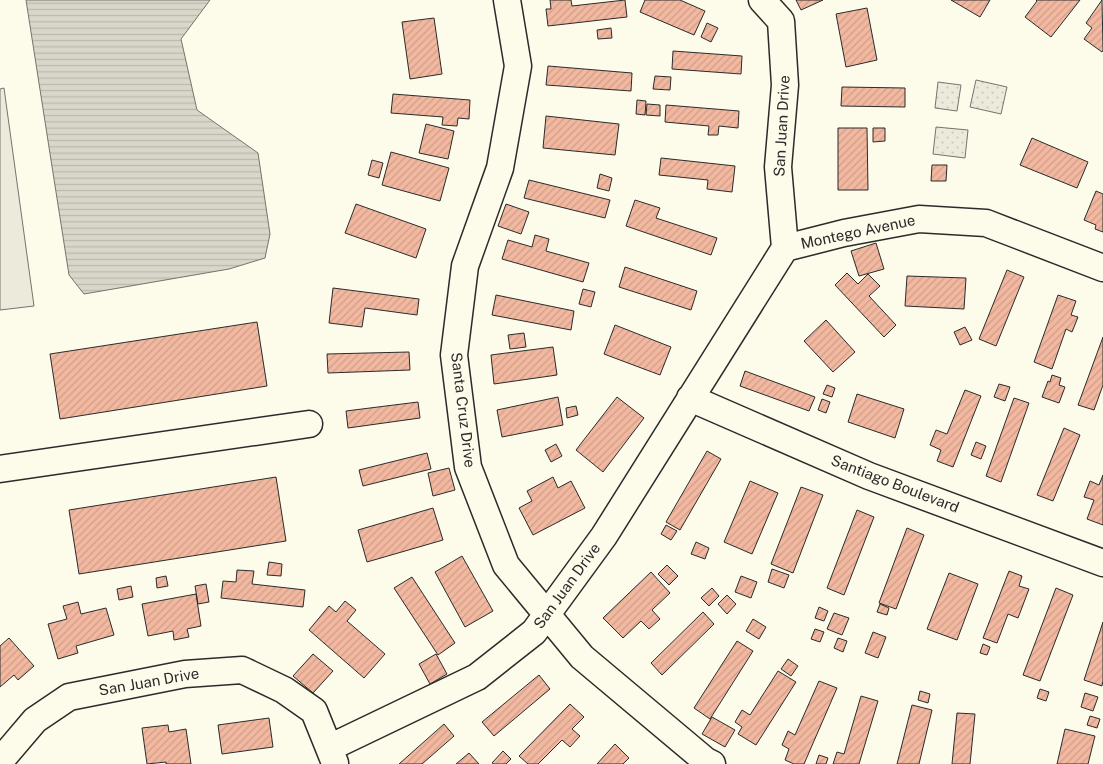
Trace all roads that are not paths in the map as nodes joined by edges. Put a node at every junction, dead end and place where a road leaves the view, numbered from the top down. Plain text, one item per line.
1 (507, 0) edge
2 (762, 0) edge
3 (785, 248) junction
4 (1103, 268) edge
5 (690, 398) junction
6 (309, 424) dead end
7 (0, 470) edge
8 (1103, 563) edge
9 (547, 614) junction
10 (332, 756) edge
11 (0, 764) edge
12 (712, 764) edge

1 - 9 street, Santa Cruz Drive
2 - 3 street, San Juan Drive
3 - 4 street, Montego Avenue
3 - 5 street, San Juan Drive
5 - 8 street, Santiago Boulevard
5 - 9 street, San Juan Drive
6 - 7 street
9 - 10 street, San Juan Drive
9 - 12 street, Santa Cruz Drive
10 - 11 street, San Juan Drive

